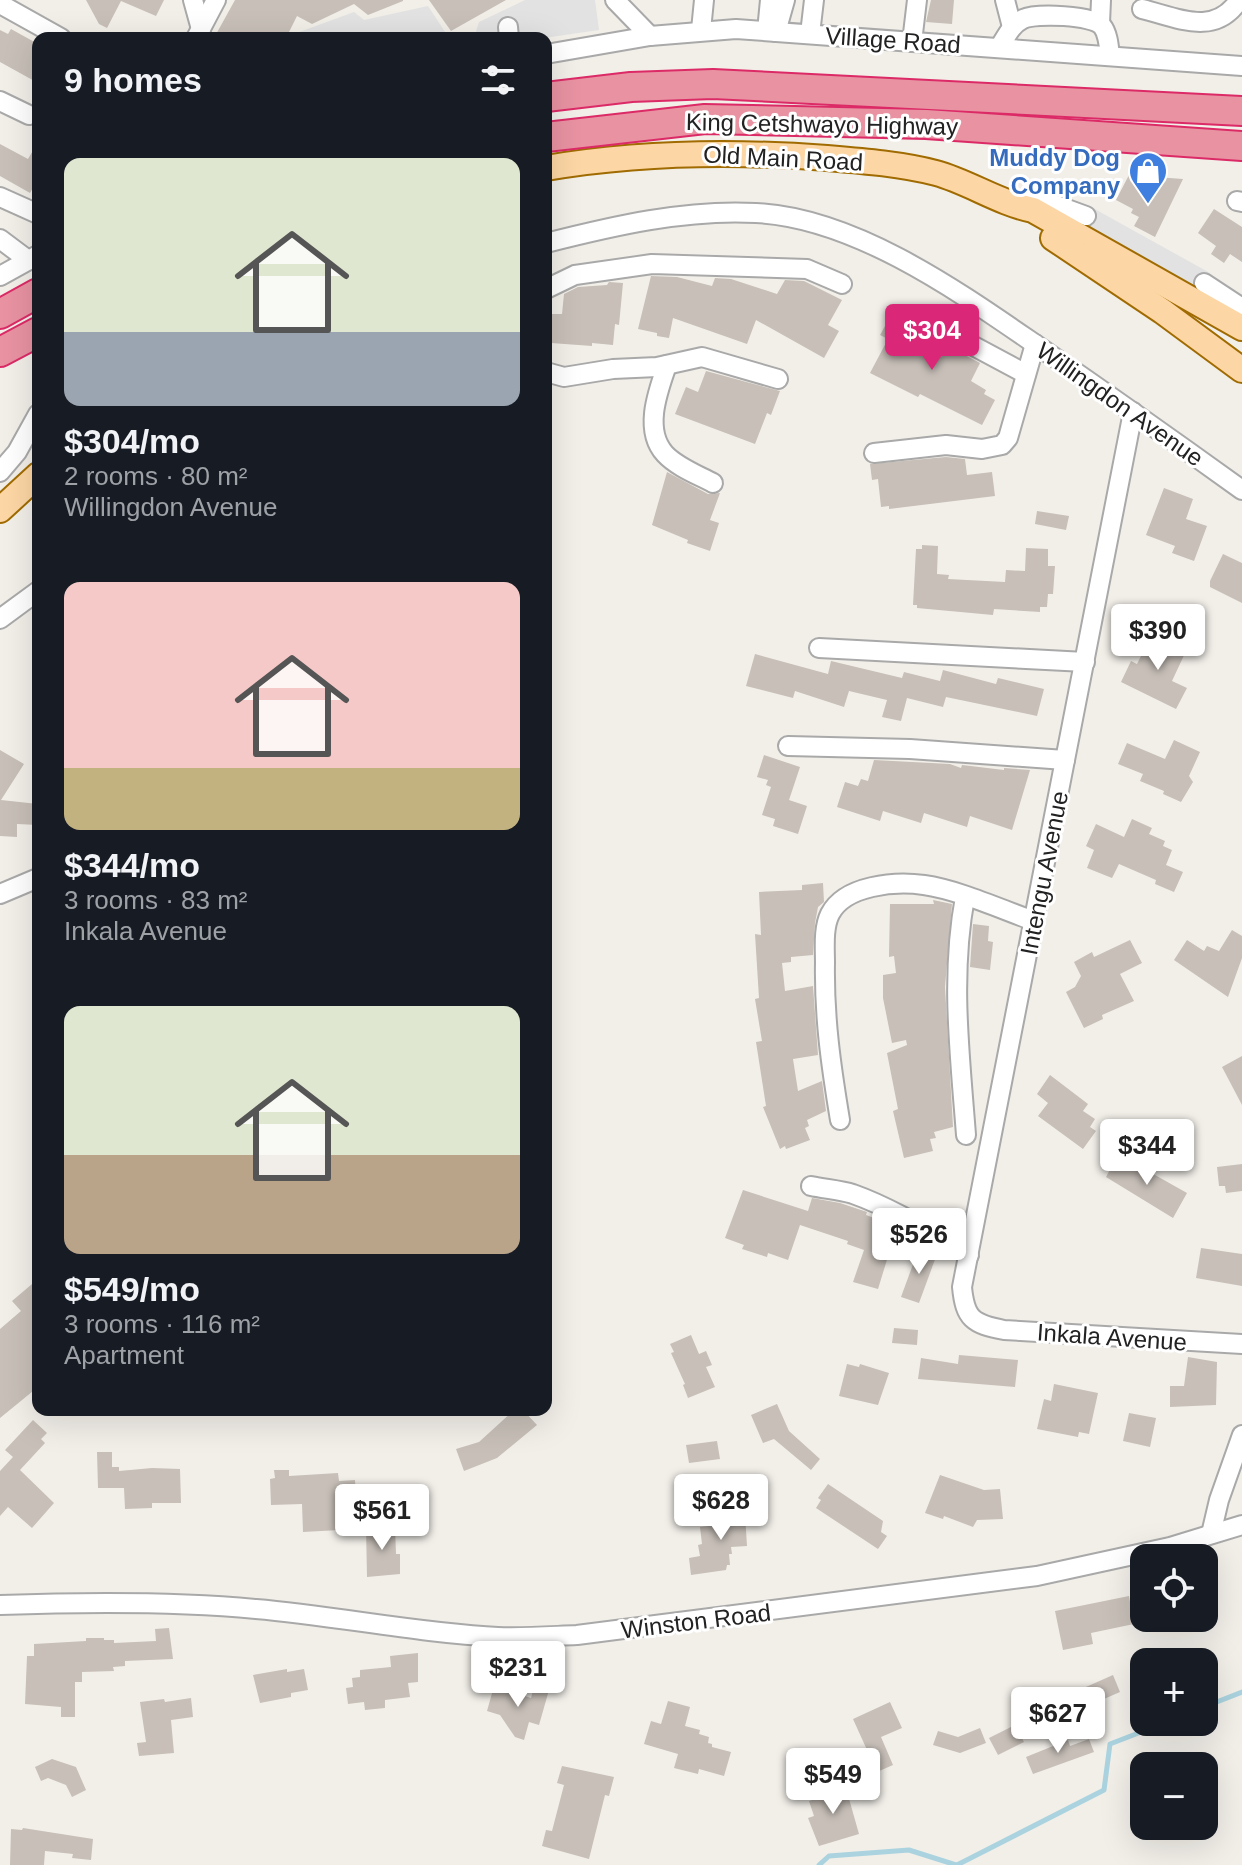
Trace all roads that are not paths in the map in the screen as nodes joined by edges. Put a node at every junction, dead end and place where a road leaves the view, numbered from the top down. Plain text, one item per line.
1 (193, 0) edge
2 (216, 0) edge
3 (615, 0) edge
4 (704, 0) edge
5 (770, 0) edge
6 (785, 0) edge
7 (814, 0) edge
8 (917, 0) edge
9 (1005, 0) edge
10 (1101, 0) edge
11 (1239, 0) edge
12 (0, 4) edge
13 (1142, 9) dead end
14 (1100, 23) junction
15 (1012, 27) junction
16 (701, 30) junction
17 (771, 31) junction
18 (50, 32) edge
19 (199, 32) edge
20 (200, 32) edge
21 (810, 34) junction
22 (650, 36) junction
23 (912, 42) junction
24 (999, 48) junction
25 (552, 53) edge
26 (1110, 56) junction
27 (1242, 66) edge
28 (552, 96) edge
29 (0, 101) edge
30 (1242, 111) edge
31 (29, 115) dead end
32 (552, 136) edge
33 (1242, 146) edge
34 (552, 167) edge
35 (0, 197) edge
36 (1007, 202) junction
37 (32, 211) edge
38 (1086, 216) dead end
39 (0, 239) edge
40 (552, 242) edge
41 (32, 257) edge
42 (32, 259) edge
43 (0, 276) edge
44 (1204, 283) dead end
45 (842, 284) dead end
46 (552, 286) edge
47 (32, 296) edge
48 (1242, 308) edge
49 (0, 314) edge
50 (904, 315) dead end
51 (1242, 328) edge
52 (32, 335) edge
53 (1035, 344) junction
54 (0, 352) edge
55 (667, 365) junction
56 (1242, 370) edge
57 (552, 374) edge
58 (1026, 374) junction
59 (778, 379) dead end
60 (1133, 412) junction
61 (32, 425) edge
62 (874, 453) dead end
63 (0, 472) edge
64 (32, 481) edge
65 (713, 483) dead end
66 (1242, 490) edge
67 (0, 510) edge
68 (32, 595) edge
69 (0, 619) edge
70 (819, 648) dead end
71 (1085, 662) junction
72 (788, 746) dead end
73 (1065, 760) junction
74 (32, 881) edge
75 (0, 894) edge
76 (965, 897) junction
77 (1034, 921) junction
78 (840, 1120) dead end
79 (966, 1135) dead end
80 (811, 1186) dead end
81 (969, 1255) junction
82 (983, 1326) joint
83 (1242, 1344) edge
84 (1242, 1435) edge
85 (1242, 1525) edge
86 (1211, 1534) junction
87 (0, 1605) edge

1 - 19 street
2 - 20 street
3 - 22 street
4 - 16 street
5 - 17 street
6 - 17 street
7 - 21 street
8 - 23 street
9 - 15 street
10 - 14 street
11 - 13 street
12 - 18 street
14 - 15 street
14 - 26 street
15 - 24 street
16 - 17 street, Village Road
16 - 22 street, Village Road
17 - 21 street, Village Road
21 - 23 street, Village Road
22 - 25 street, Village Road
23 - 24 street, Village Road
24 - 26 street, Village Road
26 - 27 street, Village Road
28 - 30 highway, King Cetshwayo Highway
29 - 31 street
32 - 33 highway, King Cetshwayo Highway
34 - 36 main road, Old Main Road
35 - 37 street
36 - 38 street
36 - 51 main road, Old Main Road
36 - 56 main road, Old Main Road
39 - 41 street
40 - 53 street, Willingdon Avenue
42 - 43 street
44 - 48 street
45 - 46 street
47 - 49 highway
50 - 58 street
52 - 54 highway
53 - 58 street
53 - 60 street, Willingdon Avenue
55 - 57 street
55 - 59 street
55 - 65 street
58 - 62 street
60 - 66 street, Willingdon Avenue
60 - 71 street, Intengu Avenue
61 - 63 street
64 - 67 main road
68 - 69 street
70 - 71 street
71 - 73 street, Intengu Avenue
72 - 73 street
73 - 77 street, Intengu Avenue
74 - 75 street
76 - 77 street
76 - 78 street
76 - 79 street
77 - 81 street, Intengu Avenue
80 - 81 street
81 - 82 street, Intengu Avenue
82 - 83 street, Inkala Avenue
84 - 86 street
85 - 86 street, Winston Road
86 - 87 street, Winston Road

